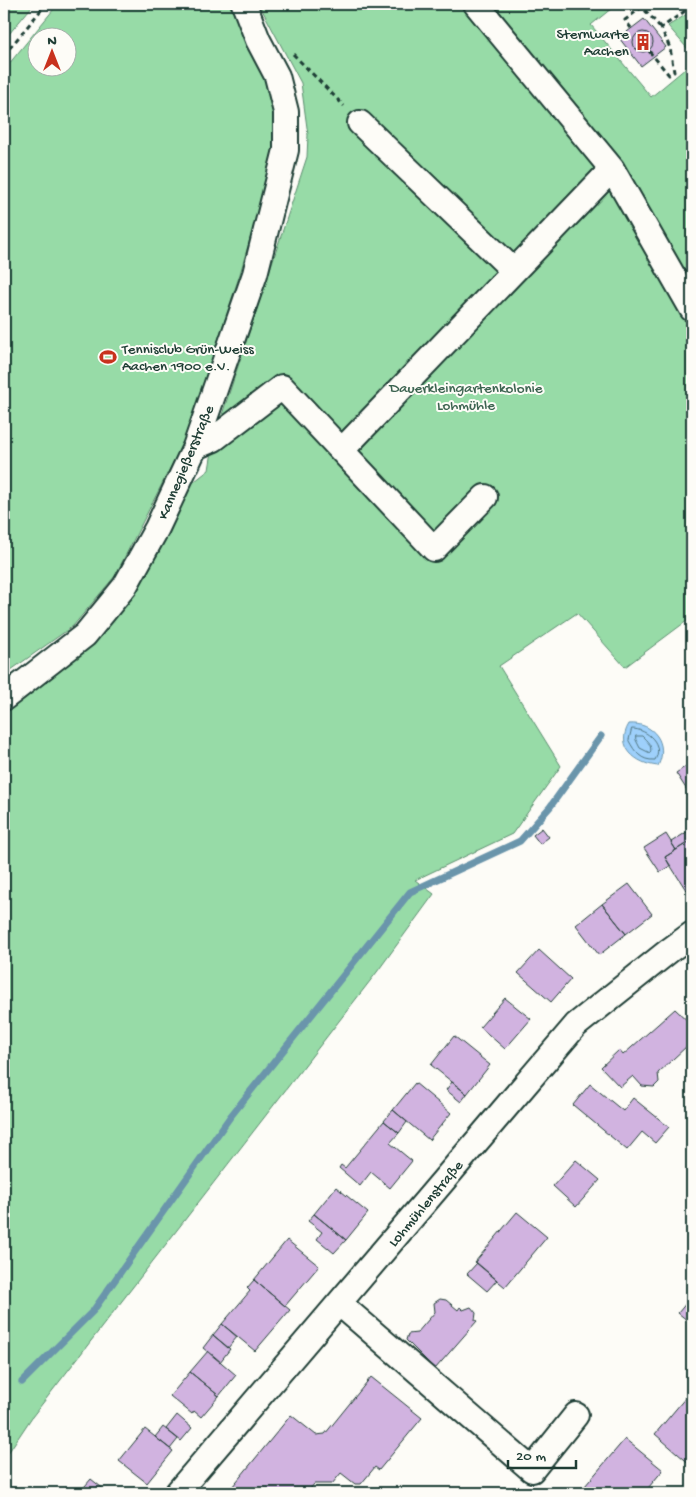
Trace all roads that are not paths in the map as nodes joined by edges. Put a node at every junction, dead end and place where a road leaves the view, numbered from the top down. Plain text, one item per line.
1 (244, 4) edge
2 (476, 4) edge
3 (360, 123) road end
4 (612, 169) junction
5 (514, 271) junction
6 (692, 309) edge
7 (194, 447) junction
8 (342, 450) junction
9 (485, 498) dead end
10 (4, 698) edge
11 (692, 934) edge
12 (340, 1304) junction
13 (576, 1415) dead end
14 (177, 1493) edge

1 - 7 street, Kannegießerstraße
2 - 4 street
3 - 5 street
4 - 5 street
4 - 6 street
5 - 8 street
7 - 8 street
7 - 10 street, Kannegießerstraße
8 - 9 street
11 - 12 street, Lohmühlenstraße
12 - 13 street
12 - 14 street, Lohmühlenstraße

